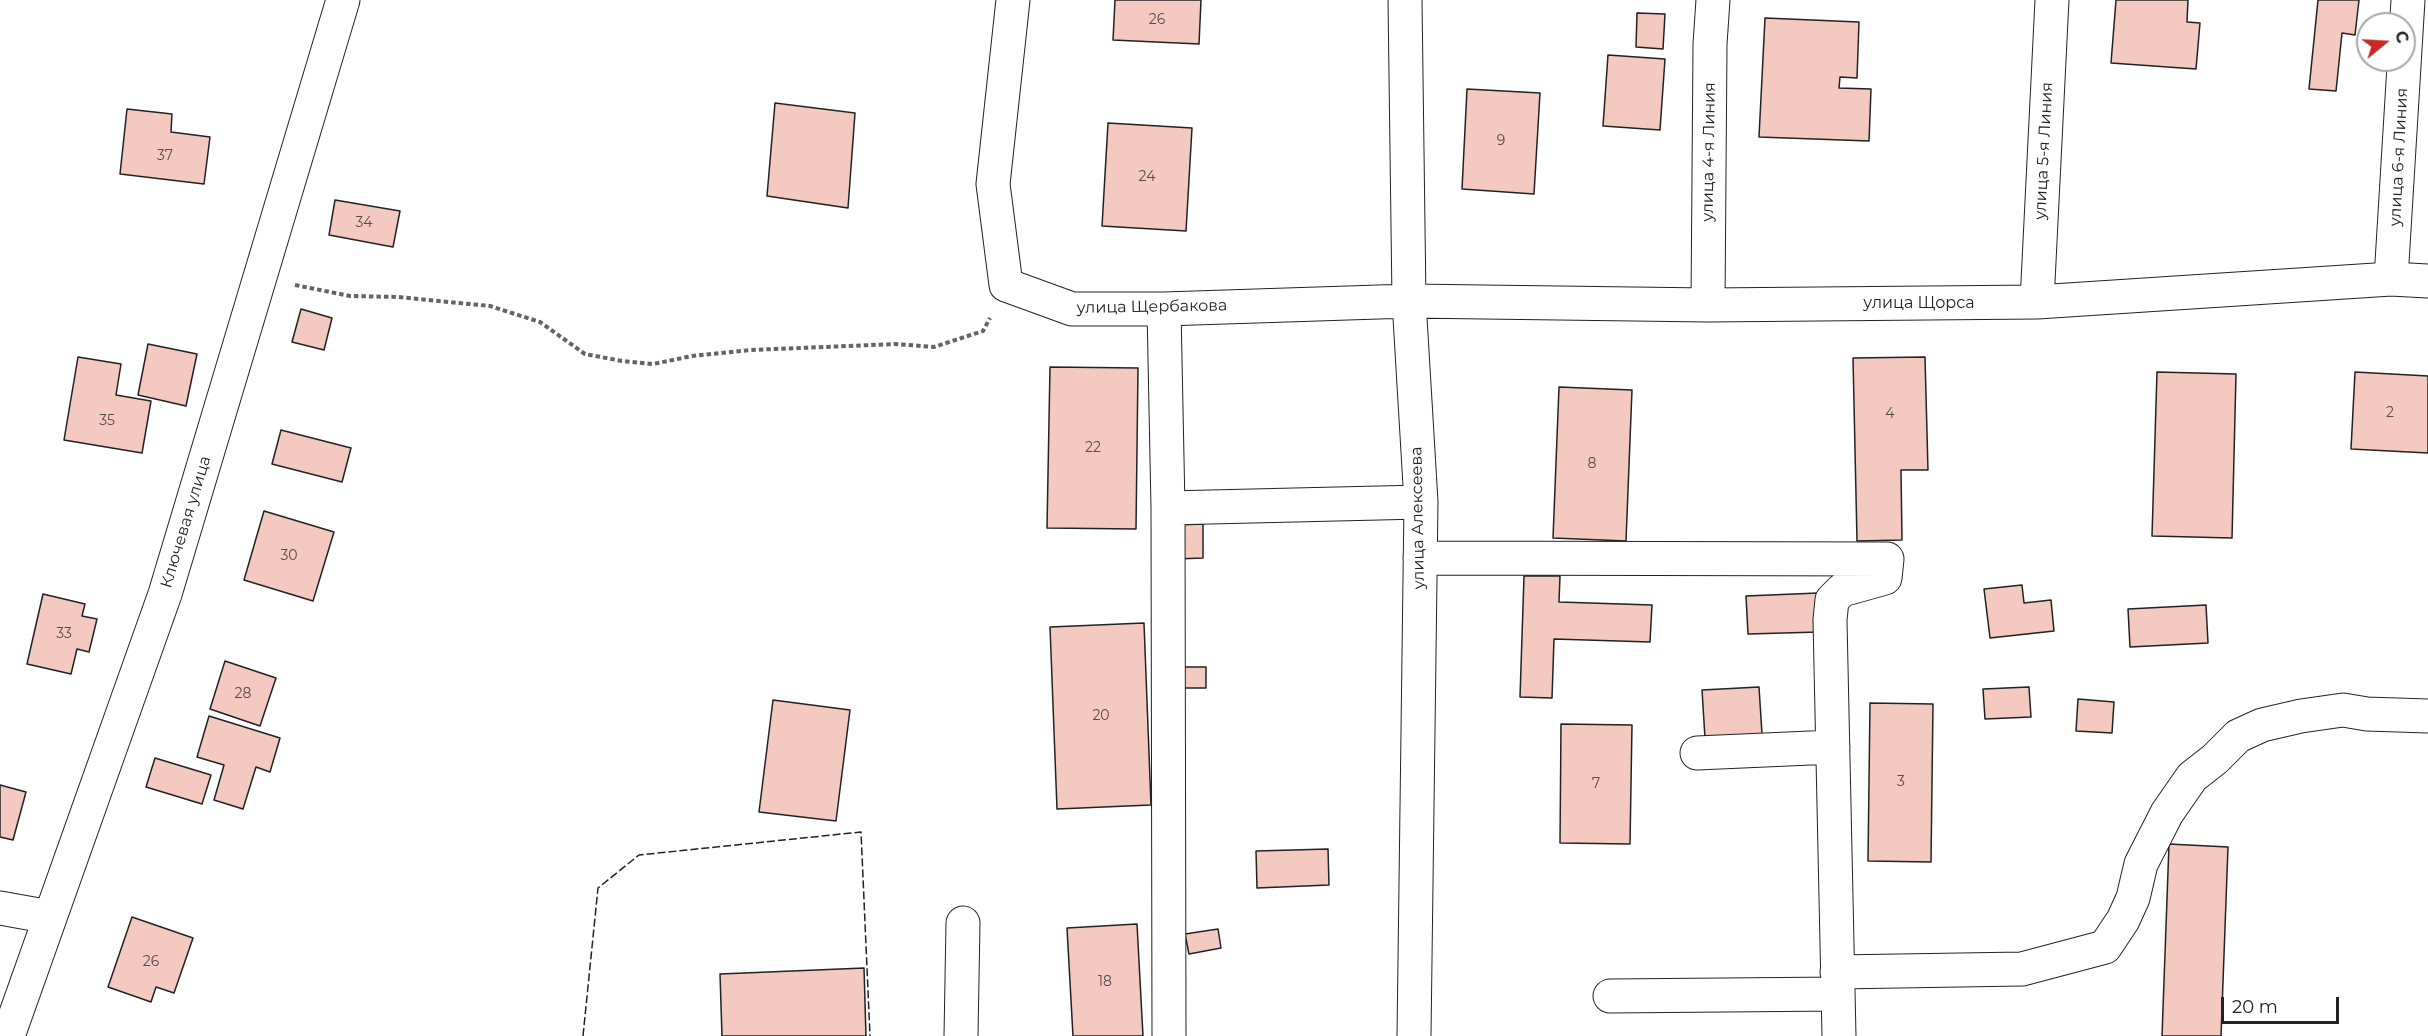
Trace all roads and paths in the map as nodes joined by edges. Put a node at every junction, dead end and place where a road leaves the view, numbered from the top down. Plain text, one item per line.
1 (343, 0) edge
2 (1013, 0) edge
3 (1405, 0) edge
4 (1713, 0) edge
5 (2052, 0) edge
6 (2408, 0) edge
7 (2391, 279) junction
8 (2428, 281) edge
9 (288, 284) dead end
10 (1006, 285) junction
11 (1409, 301) junction
12 (2037, 302) junction
13 (1708, 305) junction
14 (1164, 309) junction
15 (1420, 502) junction
16 (1168, 508) junction
17 (1420, 558) junction
18 (2428, 716) edge
19 (1833, 747) junction
20 (1697, 753) dead end
21 (0, 908) edge
22 (50, 918) junction
23 (963, 923) dead end
24 (1838, 983) junction
25 (1610, 996) dead end
26 (8, 1036) edge
27 (961, 1036) edge
28 (1169, 1036) edge
29 (1414, 1036) edge
30 (1839, 1036) edge

1 - 22 street, Ключевая улица
2 - 10 street
3 - 11 street, улица Алексеева
4 - 13 street, улица 4-я Линия
5 - 12 street, улица 5-я Линия
6 - 7 street, улица 6-я Линия
7 - 8 street, улица Щорса
7 - 12 street, улица Щорса
9 - 10 path
10 - 14 street, улица Щербакова
11 - 13 street, улица Щорса
11 - 14 street, улица Щербакова
11 - 15 street, улица Алексеева
12 - 13 street, улица Щорса
14 - 16 street
15 - 16 street
15 - 17 street, улица Алексеева
16 - 28 street
17 - 19 street
17 - 29 street, улица Алексеева
18 - 24 street
19 - 20 street
19 - 24 street
21 - 22 street
22 - 26 street, Ключевая улица
23 - 27 street
24 - 25 street
24 - 30 street

